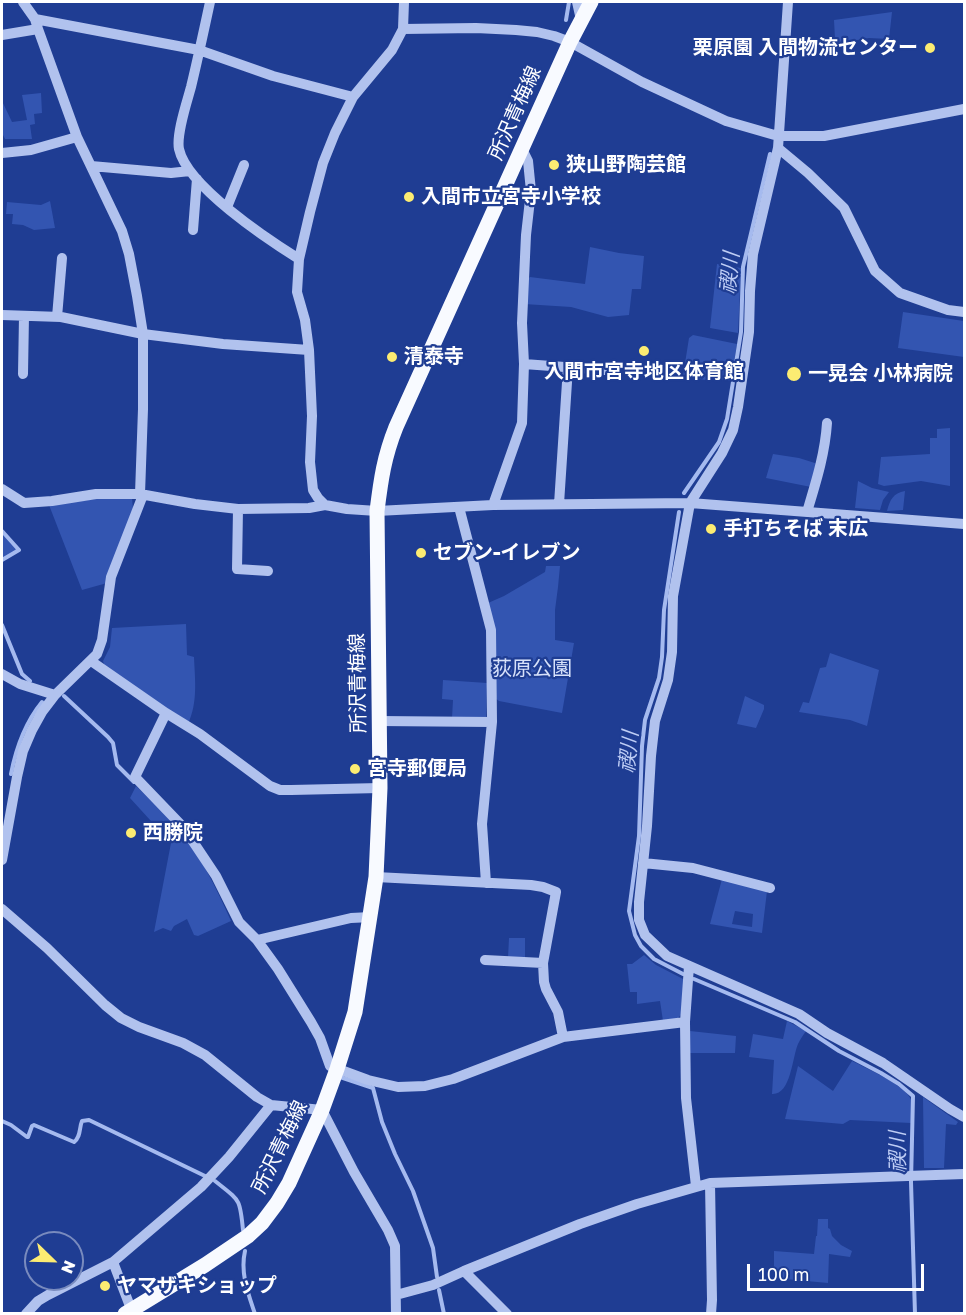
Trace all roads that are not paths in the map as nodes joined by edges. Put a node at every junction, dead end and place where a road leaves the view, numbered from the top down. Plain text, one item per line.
1 (23, 2) edge
2 (210, 2) edge
3 (404, 2) edge
4 (577, 2) edge
5 (591, 2) edge
6 (788, 2) edge
7 (581, 20) junction
8 (37, 24) junction
9 (403, 29) junction
10 (2, 35) edge
11 (570, 42) junction
12 (200, 50) junction
13 (353, 97) junction
14 (964, 109) edge
15 (76, 136) junction
16 (778, 136) junction
17 (778, 148) junction
18 (522, 149) junction
19 (2, 153) edge
20 (91, 165) junction
21 (244, 165) dead end
22 (194, 175) junction
23 (227, 207) junction
24 (194, 230) dead end
25 (62, 258) dead end
26 (299, 259) junction
27 (964, 312) edge
28 (2, 315) edge
29 (24, 316) junction
30 (57, 316) junction
31 (143, 334) junction
32 (309, 350) junction
33 (524, 364) junction
34 (568, 367) junction
35 (605, 370) dead end
36 (23, 374) dead end
37 (827, 423) dead end
38 (2, 489) edge
39 (141, 494) junction
40 (690, 503) junction
41 (559, 504) junction
42 (325, 505) junction
43 (493, 505) junction
44 (459, 507) junction
45 (238, 510) junction
46 (377, 511) junction
47 (807, 512) junction
48 (964, 524) edge
49 (268, 572) dead end
50 (91, 661) junction
51 (2, 674) edge
52 (55, 695) junction
53 (166, 713) junction
54 (379, 722) junction
55 (492, 722) junction
56 (2, 786) edge
57 (380, 788) junction
58 (14, 791) junction
59 (4, 838) edge
60 (2, 860) edge
61 (643, 863) junction
62 (376, 877) junction
63 (486, 883) junction
64 (770, 888) dead end
65 (2, 909) edge
66 (371, 917) junction
67 (256, 940) junction
68 (485, 960) dead end
69 (543, 963) junction
70 (689, 966) junction
71 (685, 1022) junction
72 (563, 1037) junction
73 (335, 1074) junction
74 (271, 1105) junction
75 (322, 1110) junction
76 (964, 1117) edge
77 (964, 1174) edge
78 (710, 1183) junction
79 (696, 1186) junction
80 (112, 1262) junction
81 (464, 1271) junction
82 (396, 1295) junction
83 (130, 1312) edge
84 (26, 1314) edge
85 (396, 1314) edge
86 (507, 1314) edge
87 (711, 1314) edge

1 - 8 street
2 - 12 street
3 - 9 street
4 - 7 street
5 - 7 main road, 所沢青梅線
6 - 16 street
7 - 11 main road, 所沢青梅線
8 - 10 street
8 - 12 street
8 - 15 street
9 - 11 street
9 - 13 street
11 - 16 street
11 - 18 main road, 所沢青梅線
12 - 13 street
12 - 22 street
13 - 26 street
14 - 16 street
15 - 19 street
15 - 20 street
16 - 17 street
17 - 27 street
17 - 40 street
18 - 33 street
18 - 46 main road, 所沢青梅線
20 - 22 street
20 - 31 street
21 - 23 street
22 - 23 street
22 - 24 street
23 - 26 street
25 - 30 street
26 - 32 street
28 - 29 street
29 - 30 street
29 - 36 street
30 - 31 street
31 - 32 street
31 - 39 street
32 - 42 street
33 - 34 street
33 - 43 street
34 - 35 street
34 - 41 street
37 - 47 street
38 - 39 street
39 - 45 street
39 - 50 street
40 - 41 street
40 - 47 street
40 - 61 street
41 - 43 street
42 - 45 street
42 - 46 street
43 - 44 street
44 - 46 street
44 - 55 street
45 - 49 street
46 - 54 main road, 所沢青梅線
47 - 48 street
50 - 52 street
50 - 53 street
51 - 52 street
52 - 58 street
53 - 57 street
53 - 67 street
54 - 55 street
54 - 57 main road, 所沢青梅線
55 - 63 street
56 - 58 street
57 - 62 main road, 所沢青梅線
58 - 59 street
59 - 60 street
61 - 64 street
61 - 70 street
62 - 63 street
62 - 66 main road, 所沢青梅線
63 - 69 street
65 - 74 street
66 - 67 street
66 - 73 main road, 所沢青梅線
67 - 73 street
68 - 69 street
69 - 72 street
70 - 71 street
70 - 76 street
71 - 72 street
71 - 79 street
72 - 73 street
73 - 75 main road, 所沢青梅線
74 - 75 street
74 - 80 street
75 - 82 street
75 - 83 main road, 所沢青梅線
77 - 78 street
78 - 79 street
78 - 87 street
79 - 81 street
80 - 83 street
80 - 84 street
81 - 82 street
81 - 86 street
82 - 85 street

